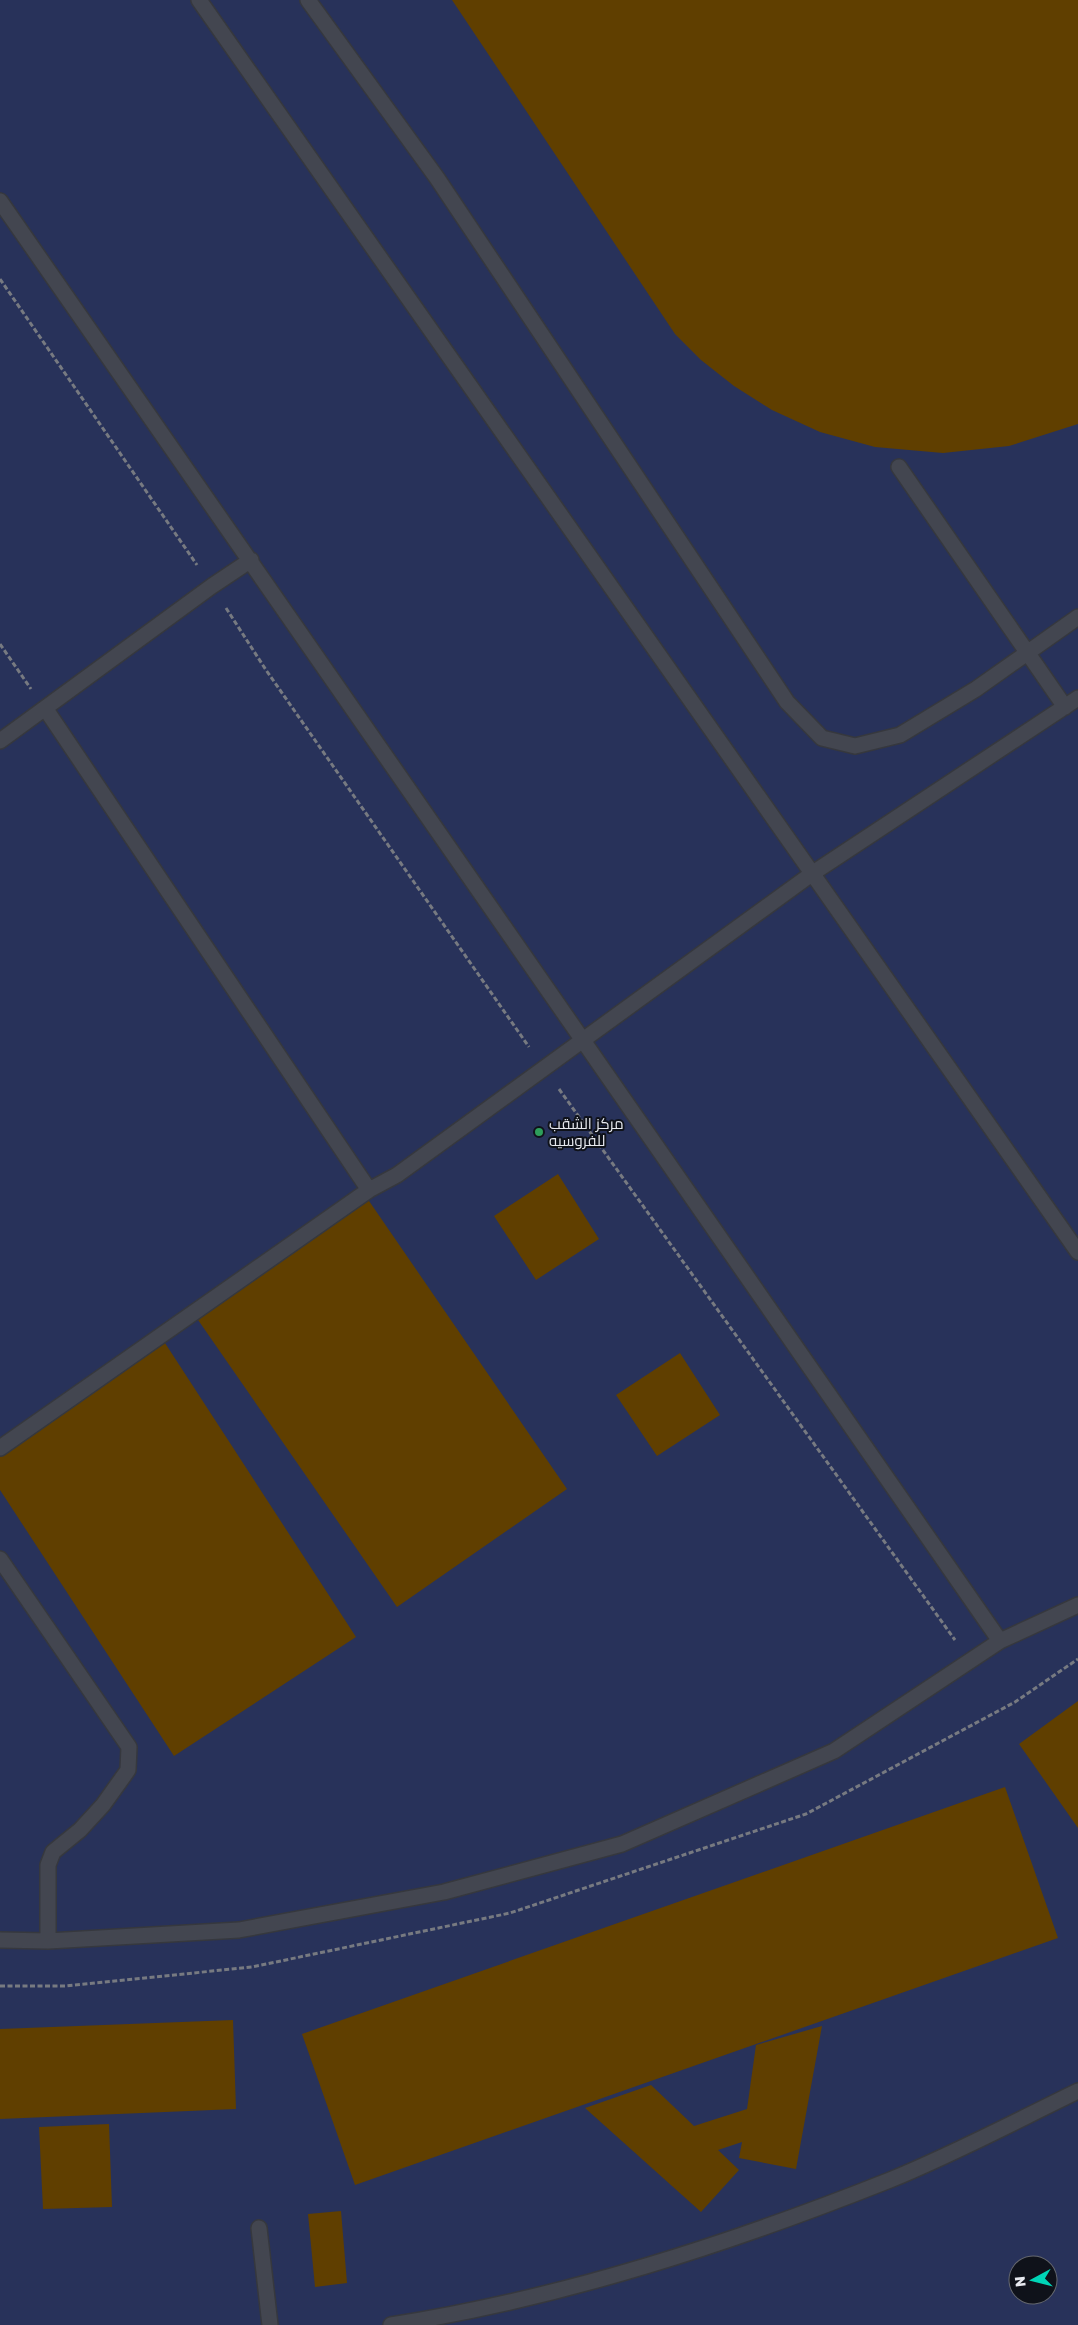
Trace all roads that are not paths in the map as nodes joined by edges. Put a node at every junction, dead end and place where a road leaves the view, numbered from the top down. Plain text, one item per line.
1 (199, 0) edge
2 (308, 0) edge
3 (0, 201) edge
4 (899, 467) dead end
5 (251, 560) junction
6 (1078, 618) edge
7 (1027, 653) junction
8 (1072, 703) edge
9 (45, 708) junction
10 (0, 741) edge
11 (813, 873) junction
12 (583, 1040) junction
13 (369, 1190) junction
14 (1078, 1252) edge
15 (0, 1448) edge
16 (0, 1559) edge
17 (1078, 1605) edge
18 (1000, 1641) junction
19 (0, 1940) edge
20 (48, 1941) junction
21 (1078, 2091) edge
22 (259, 2228) dead end
23 (270, 2325) edge
24 (391, 2325) edge

1 - 11 lane
2 - 7 lane
3 - 5 lane
4 - 7 lane
5 - 9 lane
5 - 12 lane
6 - 7 lane
7 - 8 lane
8 - 11 lane
9 - 10 lane
9 - 13 lane
11 - 12 lane
11 - 14 lane
12 - 13 lane
12 - 18 lane
13 - 15 lane
16 - 20 lane
17 - 18 lane
18 - 20 lane
19 - 20 lane
21 - 24 lane
22 - 23 lane

